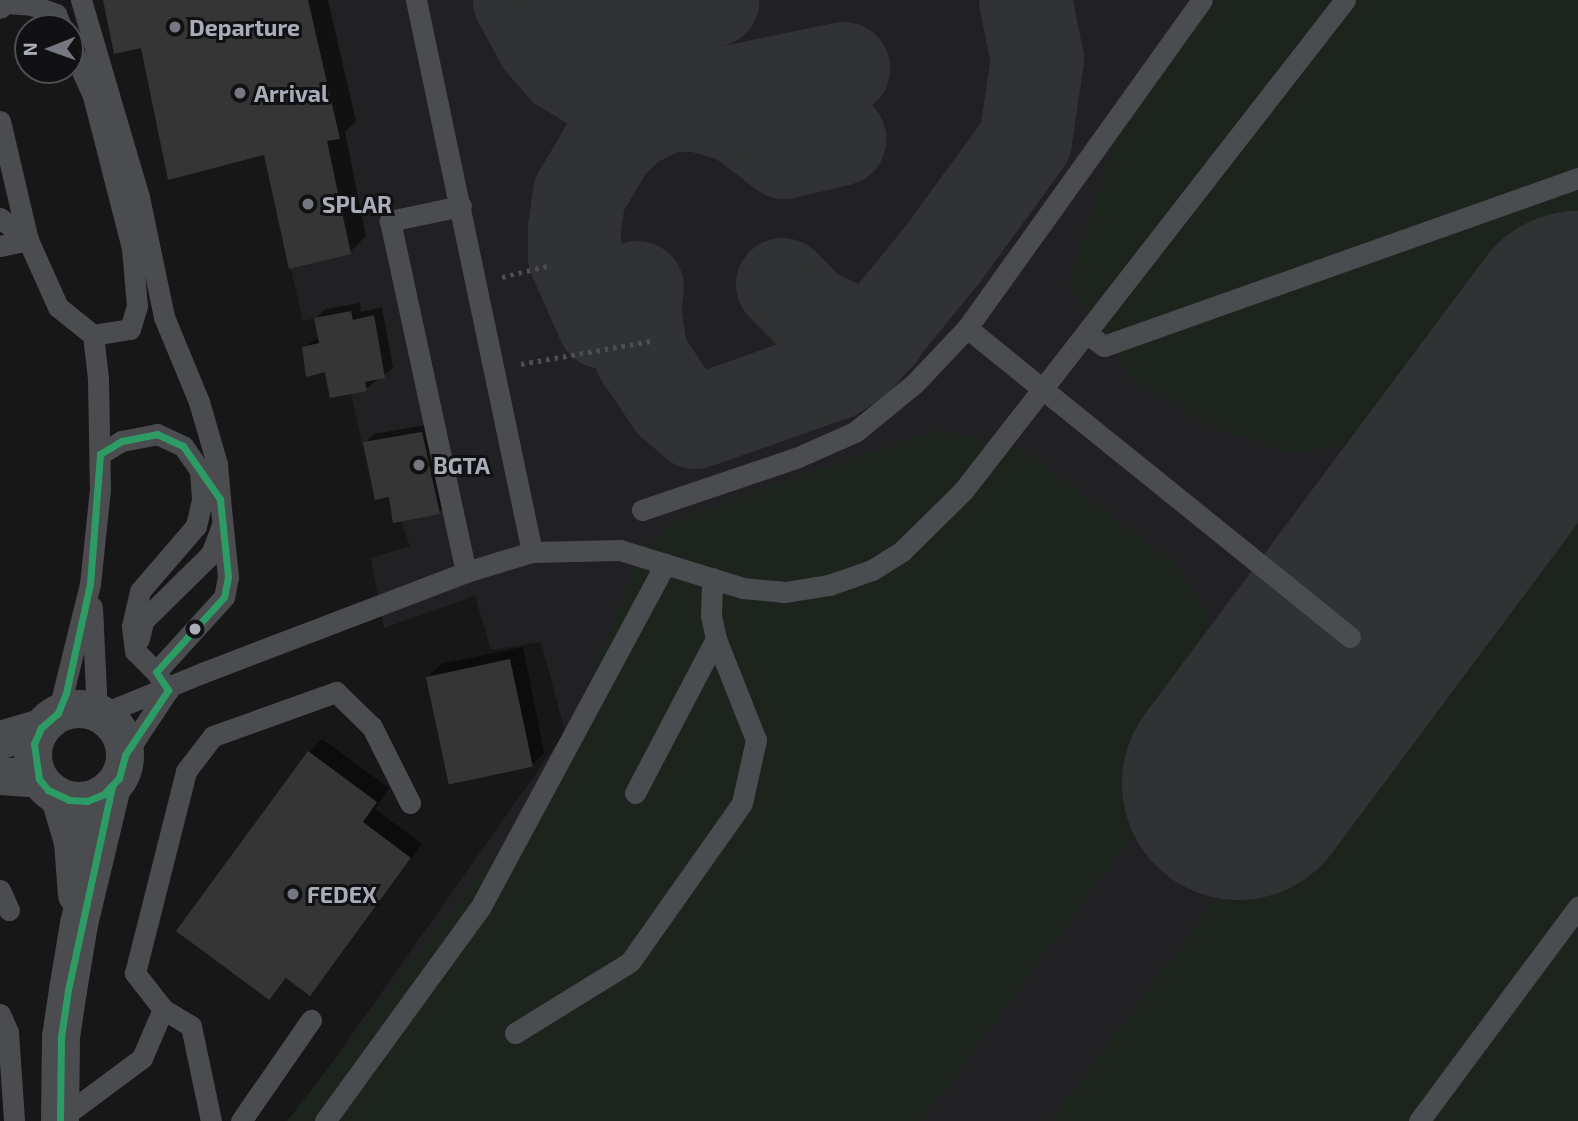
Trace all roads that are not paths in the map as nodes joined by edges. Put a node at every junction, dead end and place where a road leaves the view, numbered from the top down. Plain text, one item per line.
1 (81, 0) edge
2 (416, 0) edge
3 (1202, 0) edge
4 (1345, 0) edge
5 (0, 8) edge
6 (56, 14) edge
7 (84, 76) edge
8 (0, 121) edge
9 (1578, 178) edge
10 (461, 206) junction
11 (0, 218) edge
12 (0, 232) edge
13 (28, 240) junction
14 (0, 246) edge
15 (967, 328) junction
16 (1086, 332) junction
17 (93, 335) junction
18 (1043, 387) junction
19 (100, 454) junction
20 (200, 470) junction
21 (220, 499) junction
22 (642, 510) dead end
23 (223, 523) junction
24 (532, 552) junction
25 (665, 564) junction
26 (467, 572) junction
27 (712, 578) junction
28 (90, 584) junction
29 (1350, 637) dead end
30 (716, 639) junction
31 (135, 651) junction
32 (162, 681) junction
33 (101, 715) junction
34 (50, 721) junction
35 (0, 740) edge
36 (118, 771) junction
37 (0, 776) edge
38 (50, 788) junction
39 (635, 793) dead end
40 (410, 803) dead end
41 (1578, 907) edge
42 (79, 924) junction
43 (163, 1009) junction
44 (0, 1014) edge
45 (311, 1020) dead end
46 (515, 1033) dead end
47 (60, 1120) edge
48 (14, 1121) edge
49 (211, 1121) edge
50 (241, 1121) edge
51 (325, 1121) edge
52 (1419, 1121) edge

1 - 21 lane
2 - 10 lane
3 - 15 lane
4 - 16 lane
5 - 6 lane
7 - 17 lane
8 - 13 lane
9 - 16 lane
10 - 24 lane
10 - 26 lane
11 - 13 lane
12 - 13 lane
13 - 14 lane
13 - 17 lane
15 - 18 lane
15 - 22 lane
16 - 18 lane
17 - 19 lane
18 - 27 lane
18 - 29 lane
19 - 20 lane
19 - 28 lane
20 - 21 lane
20 - 31 lane
21 - 23 lane
23 - 31 lane
23 - 32 lane
24 - 25 lane
24 - 26 lane
25 - 27 lane
25 - 51 lane
26 - 32 lane
27 - 30 lane
28 - 33 lane
28 - 34 lane
30 - 39 lane
30 - 46 lane
31 - 32 lane
32 - 33 lane
32 - 36 lane
33 - 34 street
33 - 36 street
34 - 35 street
34 - 38 street
36 - 38 street
36 - 42 street
37 - 38 street
38 - 42 street
40 - 43 lane
41 - 52 lane
42 - 47 street
43 - 47 lane
43 - 49 lane
44 - 48 lane
45 - 50 lane

